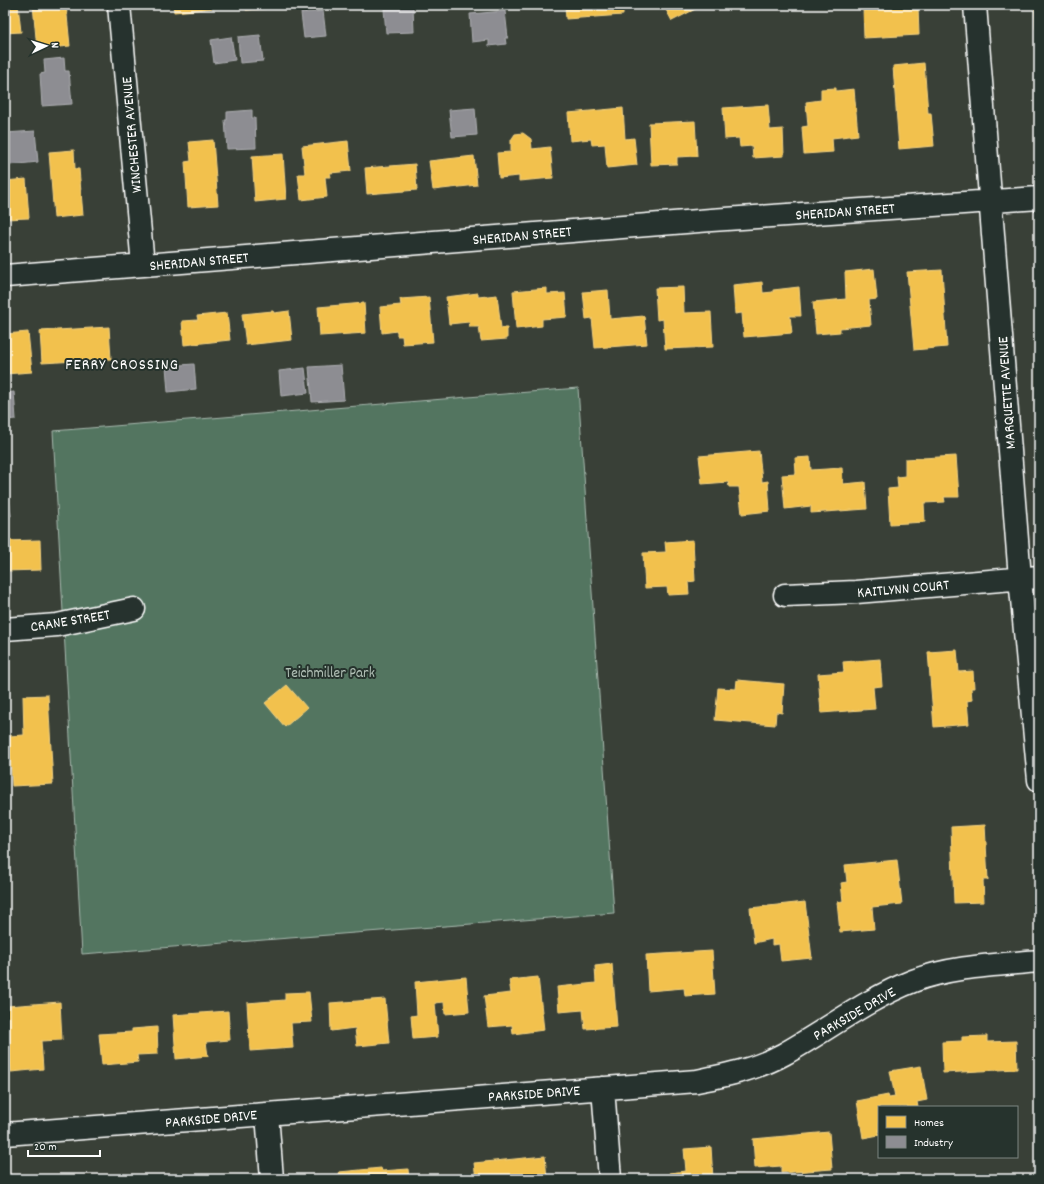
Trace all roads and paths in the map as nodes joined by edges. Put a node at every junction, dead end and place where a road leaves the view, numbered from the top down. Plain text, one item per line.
1 (119, 5) edge
2 (975, 5) edge
3 (1039, 198) edge
4 (991, 202) junction
5 (143, 265) junction
6 (5, 276) edge
7 (1030, 577) edge
8 (785, 595) dead end
9 (134, 609) dead end
10 (5, 629) edge
11 (1039, 780) edge
12 (1039, 961) edge
13 (602, 1088) junction
14 (267, 1114) junction
15 (5, 1134) edge
16 (272, 1179) edge
17 (610, 1179) edge

1 - 5 street, WINCHESTER AVENUE
2 - 4 street, MARQUETTE AVENUE
3 - 4 street, SHERIDAN STREET
4 - 5 street, SHERIDAN STREET
4 - 7 street, MARQUETTE AVENUE
5 - 6 street, SHERIDAN STREET
7 - 8 street, KAITLYNN COURT
7 - 11 street, MARQUETTE AVENUE
9 - 10 street, CRANE STREET
12 - 13 street, PARKSIDE DRIVE
13 - 14 street, PARKSIDE DRIVE
13 - 17 street
14 - 15 street, PARKSIDE DRIVE
14 - 16 street

